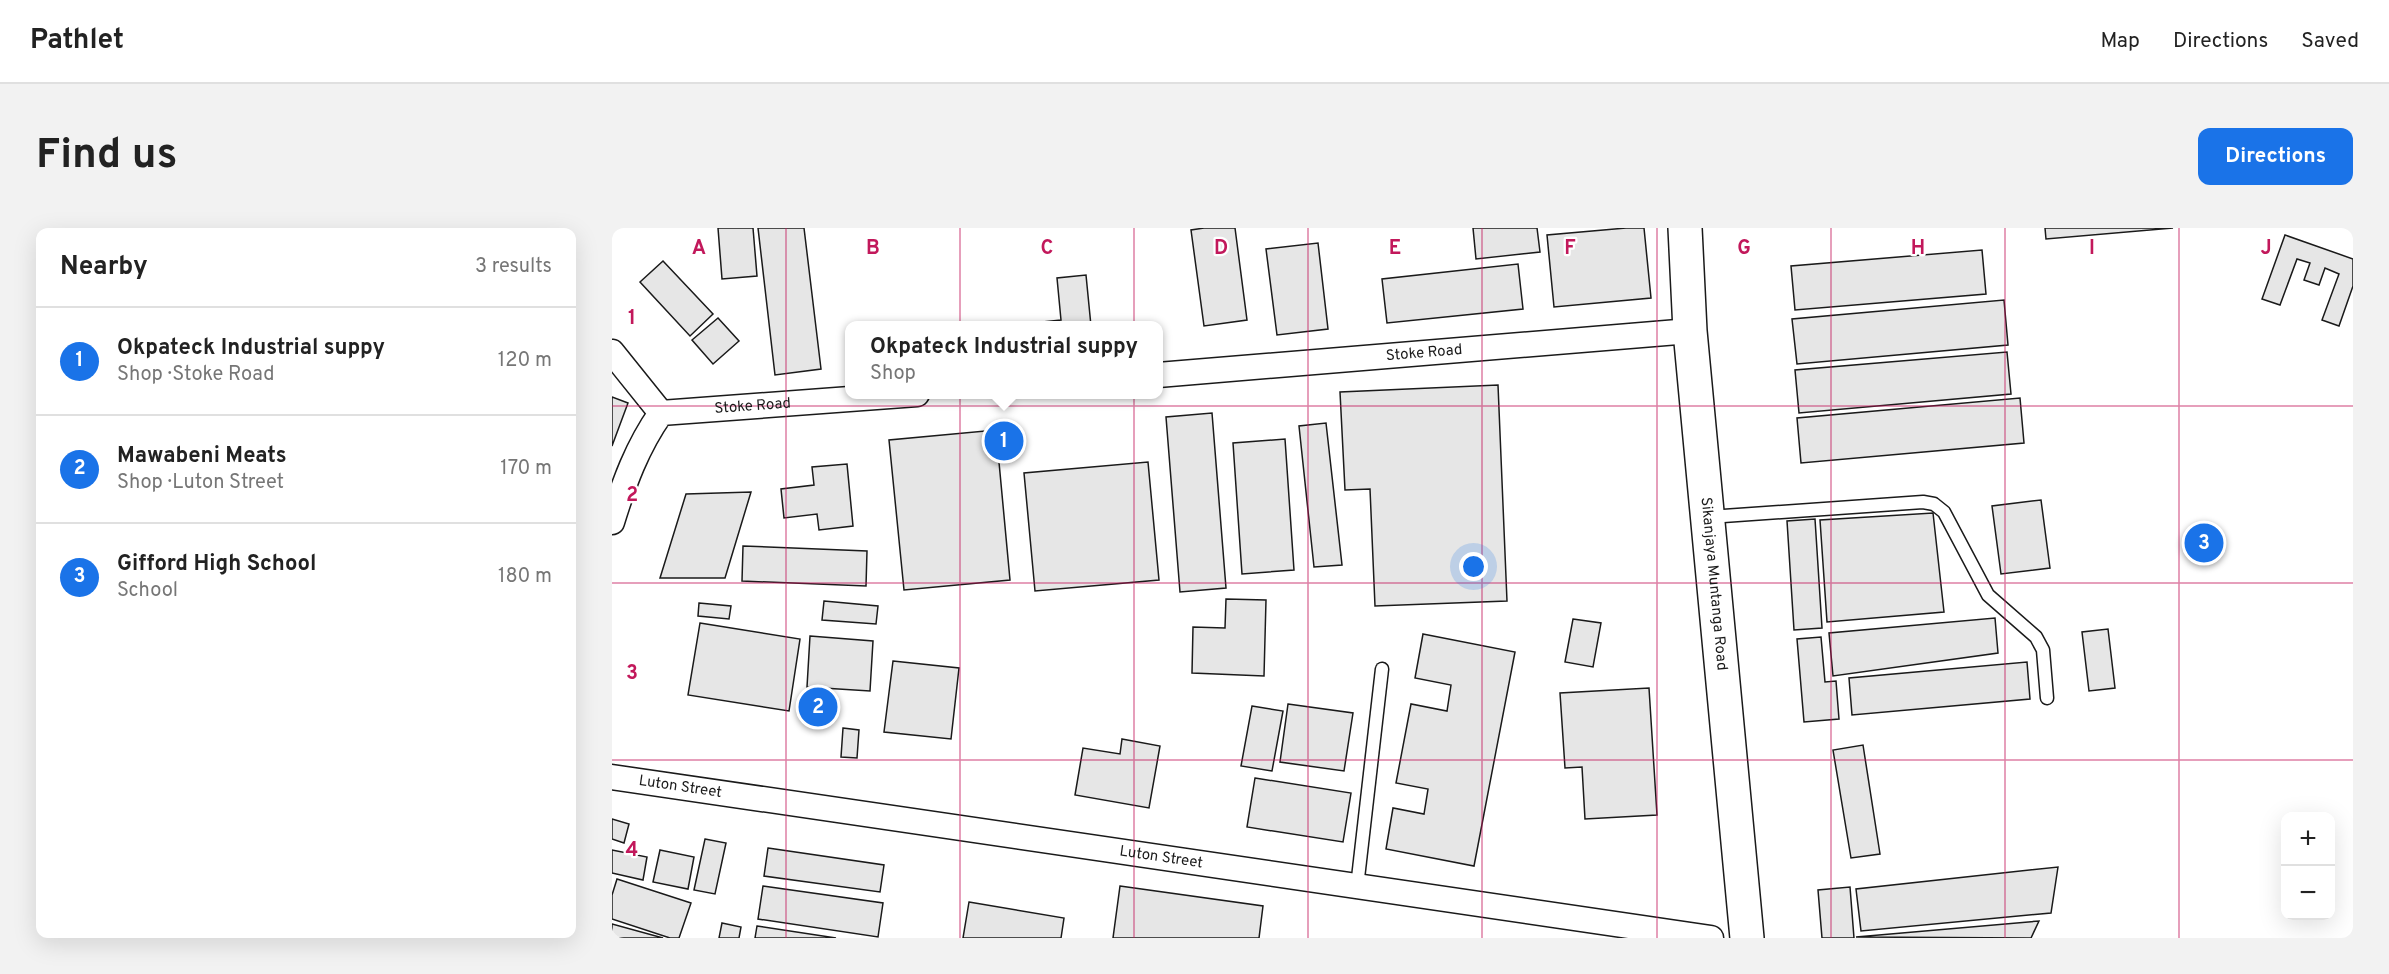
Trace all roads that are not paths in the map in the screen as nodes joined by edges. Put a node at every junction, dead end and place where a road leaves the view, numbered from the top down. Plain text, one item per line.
1 (1685, 228) edge
2 (1690, 331) junction
3 (612, 352) edge
4 (1163, 375) edge
5 (850, 399) edge
6 (661, 413) junction
7 (1707, 517) junction
8 (612, 522) edge
9 (1382, 669) dead end
10 (2047, 698) dead end
11 (612, 777) edge
12 (1357, 887) junction
13 (1711, 938) edge
14 (1747, 938) edge

1 - 2 street, Sikanjaya Muntanga Road
2 - 4 street, Stoke Road
2 - 7 street, Sikanjaya Muntanga Road
3 - 6 street
5 - 6 street, Stoke Road
6 - 8 street
7 - 10 lane
7 - 14 street, Sikanjaya Muntanga Road
9 - 12 lane
11 - 12 street, Luton Street
12 - 13 street, Luton Street

